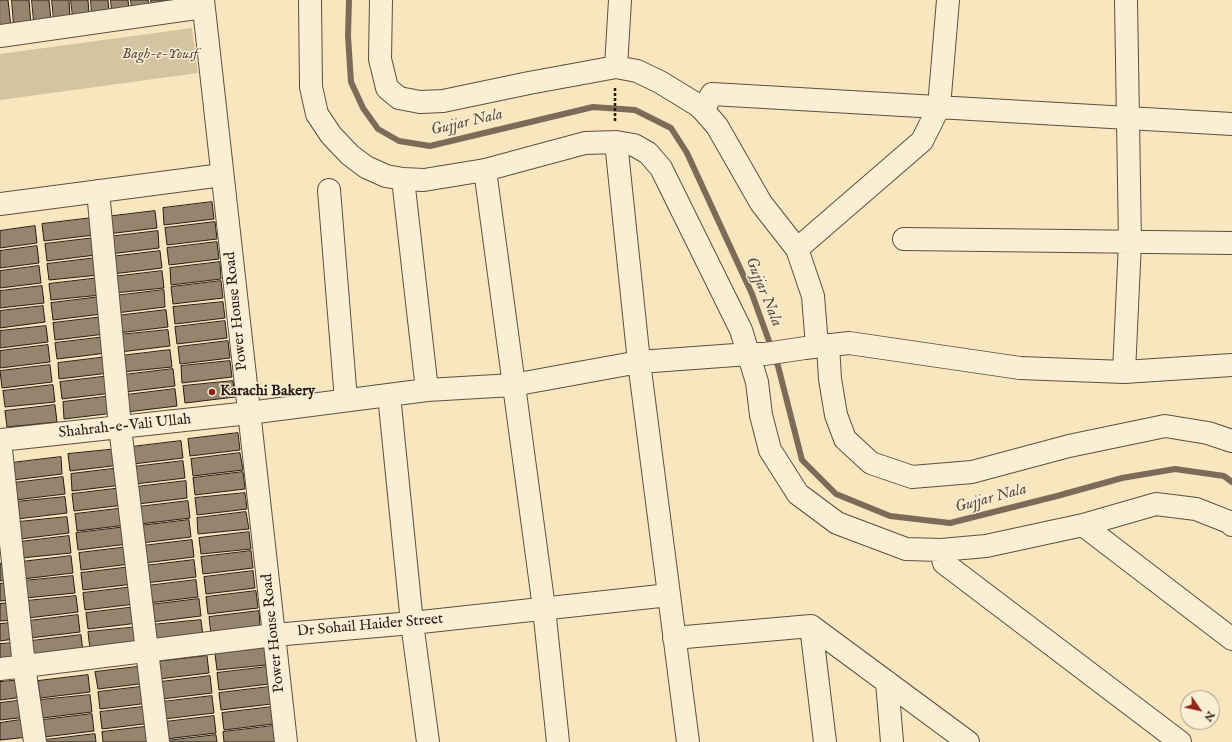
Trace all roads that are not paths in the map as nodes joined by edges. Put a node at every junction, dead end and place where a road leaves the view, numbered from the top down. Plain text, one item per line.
1 (310, 0) edge
2 (381, 0) edge
3 (620, 0) edge
4 (948, 0) edge
5 (1126, 0) edge
6 (203, 4) edge
7 (0, 36) edge
8 (616, 75) junction
9 (939, 107) junction
10 (702, 110) junction
11 (1128, 118) junction
12 (1232, 124) edge
13 (616, 135) junction
14 (485, 170) junction
15 (222, 175) junction
16 (403, 179) junction
17 (329, 190) dead end
18 (98, 191) junction
19 (0, 204) edge
20 (904, 239) dead end
21 (1130, 242) junction
22 (1232, 243) edge
23 (797, 249) junction
24 (817, 346) junction
25 (757, 354) junction
26 (639, 362) junction
27 (1232, 366) edge
28 (1124, 372) junction
29 (514, 385) junction
30 (428, 390) junction
31 (390, 395) junction
32 (346, 400) junction
33 (249, 413) junction
34 (120, 427) junction
35 (0, 440) edge
36 (1232, 441) edge
37 (1083, 525) junction
38 (1232, 525) edge
39 (941, 550) junction
40 (669, 594) junction
41 (544, 608) junction
42 (412, 624) junction
43 (811, 626) junction
44 (274, 636) junction
45 (674, 638) junction
46 (1232, 639) edge
47 (147, 651) junction
48 (24, 666) junction
49 (0, 669) edge
50 (887, 682) junction
51 (35, 742) edge
52 (158, 742) edge
53 (286, 742) edge
54 (428, 742) edge
55 (558, 742) edge
56 (688, 742) edge
57 (825, 742) edge
58 (892, 742) edge
59 (968, 742) edge
60 (1180, 742) edge

1 - 16 street
2 - 8 street
3 - 8 street
4 - 9 street
5 - 11 street
6 - 7 street
6 - 15 street, Power House Road
8 - 10 street
9 - 10 street
9 - 11 street
9 - 23 street
10 - 23 street
11 - 12 street
11 - 21 street
13 - 14 street
13 - 25 street
13 - 26 street
14 - 16 street
14 - 29 street
15 - 18 street
15 - 33 street, Power House Road
16 - 30 street
17 - 32 street
18 - 19 street
18 - 34 street
20 - 21 street
21 - 22 street
21 - 28 street
23 - 24 street
24 - 25 street, Shahrah-e-Vali Ullah
24 - 28 street, Shahrah-e-Vali Ullah
24 - 36 street
25 - 26 street, Shahrah-e-Vali Ullah
25 - 39 street
26 - 29 street, Shahrah-e-Vali Ullah
26 - 40 street
27 - 28 street, Shahrah-e-Vali Ullah
29 - 30 street, Shahrah-e-Vali Ullah
29 - 41 street
30 - 31 street, Shahrah-e-Vali Ullah
31 - 32 street, Shahrah-e-Vali Ullah
31 - 42 street
32 - 33 street, Shahrah-e-Vali Ullah
33 - 34 street, Shahrah-e-Vali Ullah
33 - 44 street, Power House Road
34 - 35 street, Shahrah-e-Vali Ullah
34 - 47 street
35 - 48 street
37 - 38 street
37 - 39 street
37 - 46 street
39 - 60 street
40 - 41 street, Dr Sohail Haider Street
40 - 45 street
41 - 42 street, Dr Sohail Haider Street
41 - 55 street
42 - 44 street, Dr Sohail Haider Street
42 - 54 street
43 - 45 street
43 - 50 street
43 - 57 street
44 - 47 street, Dr Sohail Haider Street
44 - 53 street, Power House Road
45 - 56 street
47 - 48 street, Dr Sohail Haider Street
47 - 52 street
48 - 49 street, Dr Sohail Haider Street
48 - 51 street
50 - 58 street
50 - 59 street

